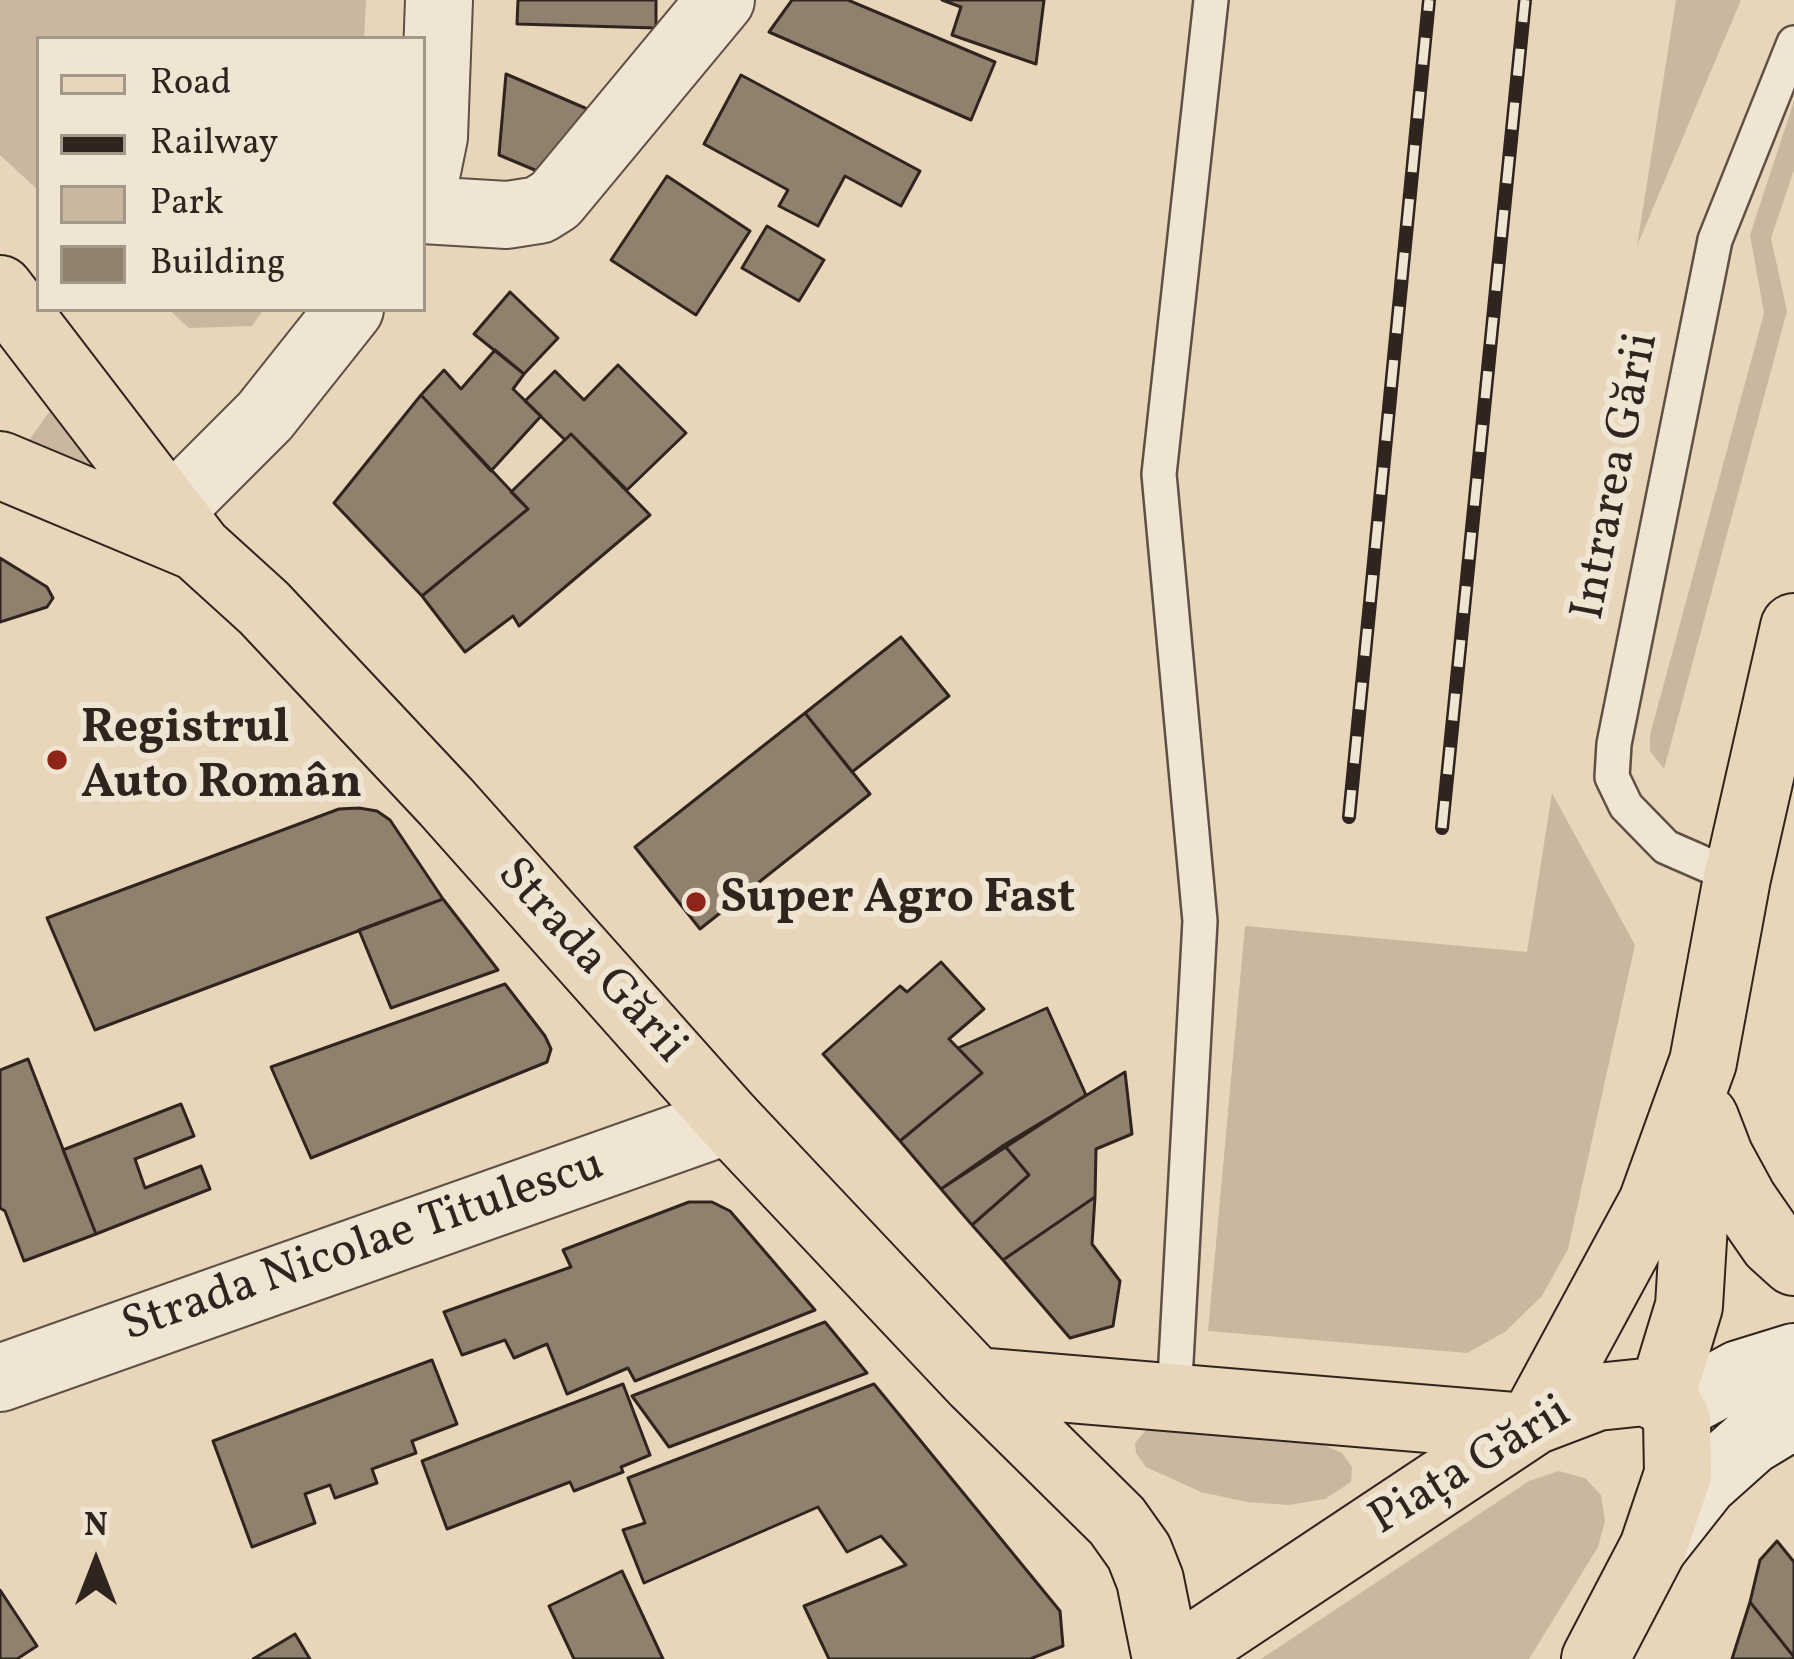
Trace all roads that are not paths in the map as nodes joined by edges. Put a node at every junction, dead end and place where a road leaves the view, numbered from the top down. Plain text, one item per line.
1 (439, 0) edge
2 (721, 0) edge
3 (1211, 0) edge
4 (1794, 43) edge
5 (426, 176) edge
6 (426, 210) edge
7 (0, 289) edge
8 (0, 298) edge
9 (348, 312) edge
10 (0, 356) edge
11 (0, 465) edge
12 (185, 530) junction
13 (1794, 627) edge
14 (1737, 878) junction
15 (1702, 1085) junction
16 (729, 1120) junction
17 (1794, 1262) edge
18 (1794, 1357) edge
19 (0, 1378) edge
20 (975, 1381) junction
21 (1174, 1398) junction
22 (1666, 1404) junction
23 (1794, 1415) edge
24 (1530, 1424) junction
25 (1653, 1548) junction
26 (1166, 1659) edge
27 (1176, 1659) edge
28 (1595, 1659) edge

1 - 5 street
2 - 6 street
3 - 21 lane
4 - 14 lane, Intrarea Gării
7 - 12 main road
8 - 10 main road
9 - 12 street
11 - 12 main road
12 - 16 main road, Strada Gării
13 - 14 main road
14 - 15 main road
15 - 17 main road
15 - 22 main road
15 - 24 main road
16 - 19 street, Strada Nicolae Titulescu
16 - 20 main road, Strada Gării
18 - 22 street
20 - 21 main road
20 - 26 main road, Strada Gării
21 - 24 main road
22 - 24 main road, Piața Gării
22 - 25 main road
23 - 25 street
24 - 27 main road, Piața Gării
25 - 28 main road

